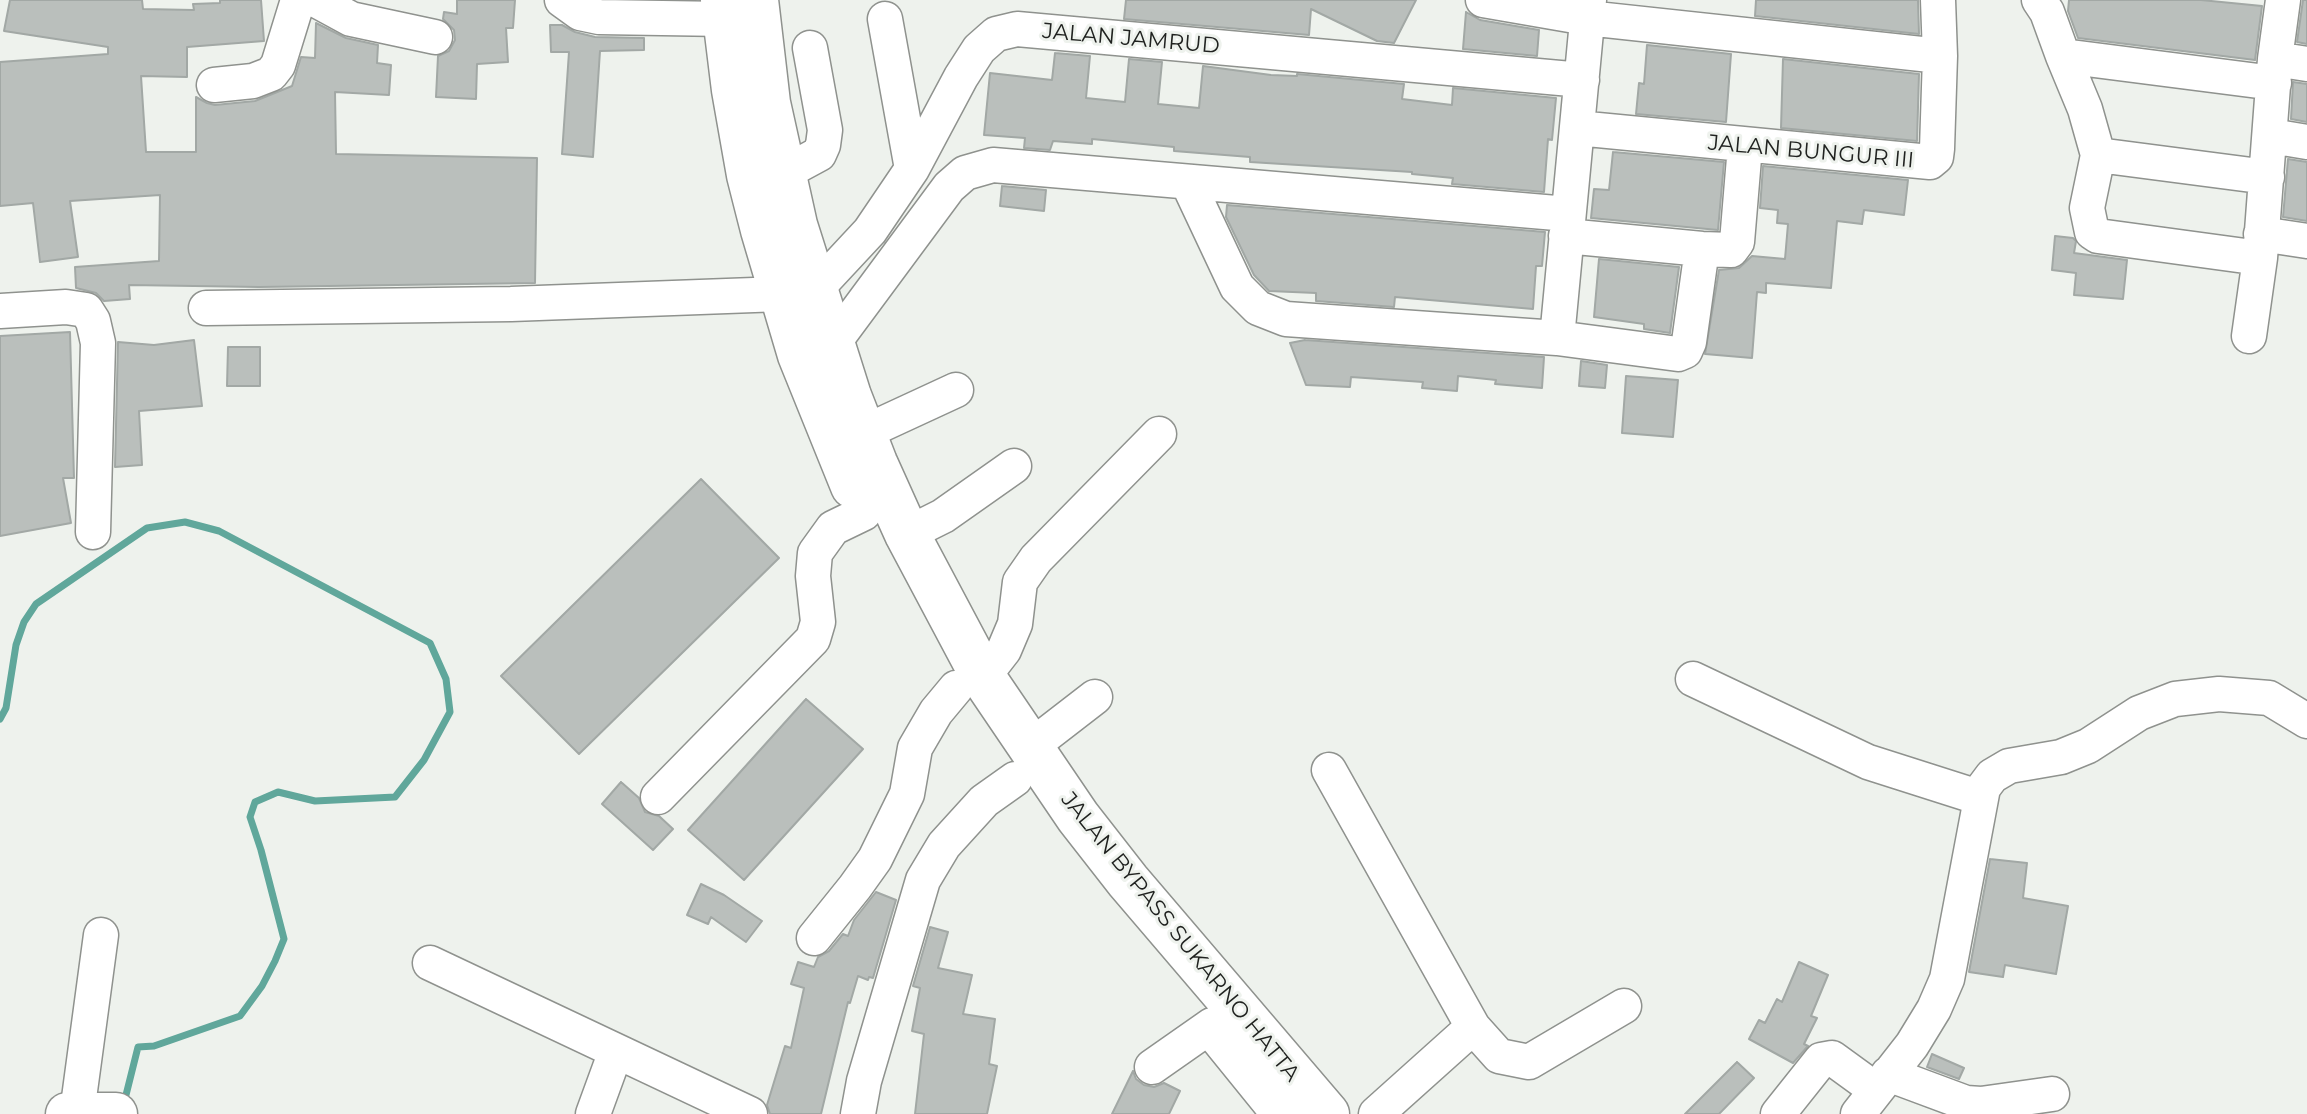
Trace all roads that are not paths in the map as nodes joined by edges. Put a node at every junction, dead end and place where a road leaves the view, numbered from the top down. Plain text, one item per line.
1 (298, 0) edge
2 (316, 0) edge
3 (562, 0) edge
4 (1483, 0) edge
5 (1938, 0) edge
6 (2283, 0) edge
7 (2047, 4) edge
8 (735, 6) edge
9 (1588, 9) edge
10 (885, 19) dead end
11 (435, 37) dead end
12 (810, 48) dead end
13 (1940, 56) junction
14 (2063, 56) junction
15 (2285, 69) edge
16 (1582, 80) junction
17 (214, 85) dead end
18 (1577, 128) junction
19 (2271, 136) junction
20 (2307, 142) edge
21 (1745, 146) junction
22 (2098, 155) junction
23 (912, 169) junction
24 (782, 174) junction
25 (2267, 177) junction
26 (1188, 183) junction
27 (1567, 225) junction
28 (2307, 241) edge
29 (2261, 246) junction
30 (1702, 249) junction
31 (798, 292) junction
32 (206, 308) dead end
33 (0, 311) edge
34 (2249, 336) dead end
35 (1557, 338) junction
36 (832, 345) junction
37 (956, 390) dead end
38 (863, 433) junction
39 (1159, 434) dead end
40 (1014, 466) dead end
41 (864, 513) junction
42 (93, 532) dead end
43 (907, 534) junction
44 (1693, 679) dead end
45 (970, 682) junction
46 (1095, 697) dead end
47 (2307, 721) edge
48 (1022, 764) junction
49 (1329, 770) dead end
50 (658, 797) dead end
51 (1981, 798) junction
52 (101, 935) dead end
53 (814, 938) dead end
54 (430, 963) dead end
55 (1624, 1006) dead end
56 (1212, 1025) junction
57 (1473, 1027) junction
58 (616, 1051) junction
59 (1152, 1067) dead end
60 (1874, 1093) edge
61 (2052, 1094) dead end
62 (1303, 1110) edge
63 (77, 1113) edge
64 (106, 1113) edge
65 (67, 1114) edge
66 (116, 1114) edge
67 (593, 1114) edge
68 (750, 1114) edge
69 (858, 1114) edge
70 (1376, 1114) edge
71 (1778, 1114) edge

1 - 17 street
2 - 11 street
3 - 8 street
4 - 9 street
5 - 13 street, JALAN BUNGUR III
6 - 15 street
7 - 14 street
8 - 24 highway, JALAN BYPASS SUKARNO HATTA
8 - 31 highway, JALAN BYPASS SUKARNO HATTA
9 - 13 street
9 - 16 street
10 - 23 street
12 - 24 street
13 - 21 street, JALAN BUNGUR III
14 - 15 street
14 - 22 street
15 - 19 street
16 - 18 street
16 - 23 street, JALAN JAMRUD
18 - 21 street, JALAN BUNGUR III
18 - 27 street
19 - 20 street
19 - 25 street
21 - 30 street
22 - 25 street
22 - 29 street
23 - 31 street, JALAN JAMRUD
24 - 31 highway, JALAN BYPASS SUKARNO HATTA
25 - 29 street
26 - 27 street
26 - 35 street
26 - 36 street
27 - 30 street
27 - 35 street
28 - 29 street
29 - 34 street
30 - 35 street
31 - 32 street
31 - 36 highway, JALAN BYPASS SUKARNO HATTA
31 - 41 highway, JALAN BYPASS SUKARNO HATTA
33 - 42 street
36 - 38 highway, JALAN BYPASS SUKARNO HATTA
37 - 38 street
38 - 43 highway, JALAN BYPASS SUKARNO HATTA
39 - 45 street
40 - 43 street
41 - 45 highway, JALAN BYPASS SUKARNO HATTA
41 - 50 street
43 - 45 highway, JALAN BYPASS SUKARNO HATTA
44 - 51 street
45 - 48 highway, JALAN BYPASS SUKARNO HATTA
45 - 53 street
46 - 48 street
47 - 51 street
48 - 56 highway, JALAN BYPASS SUKARNO HATTA
48 - 62 highway, JALAN BYPASS SUKARNO HATTA
48 - 69 street
49 - 57 street
51 - 60 street
52 - 63 street
54 - 58 street
55 - 57 street
56 - 59 street
56 - 62 highway, JALAN BYPASS SUKARNO HATTA
57 - 70 street
58 - 67 street
58 - 68 street
60 - 61 street
60 - 71 street
63 - 64 main road
63 - 65 main road
64 - 66 main road

